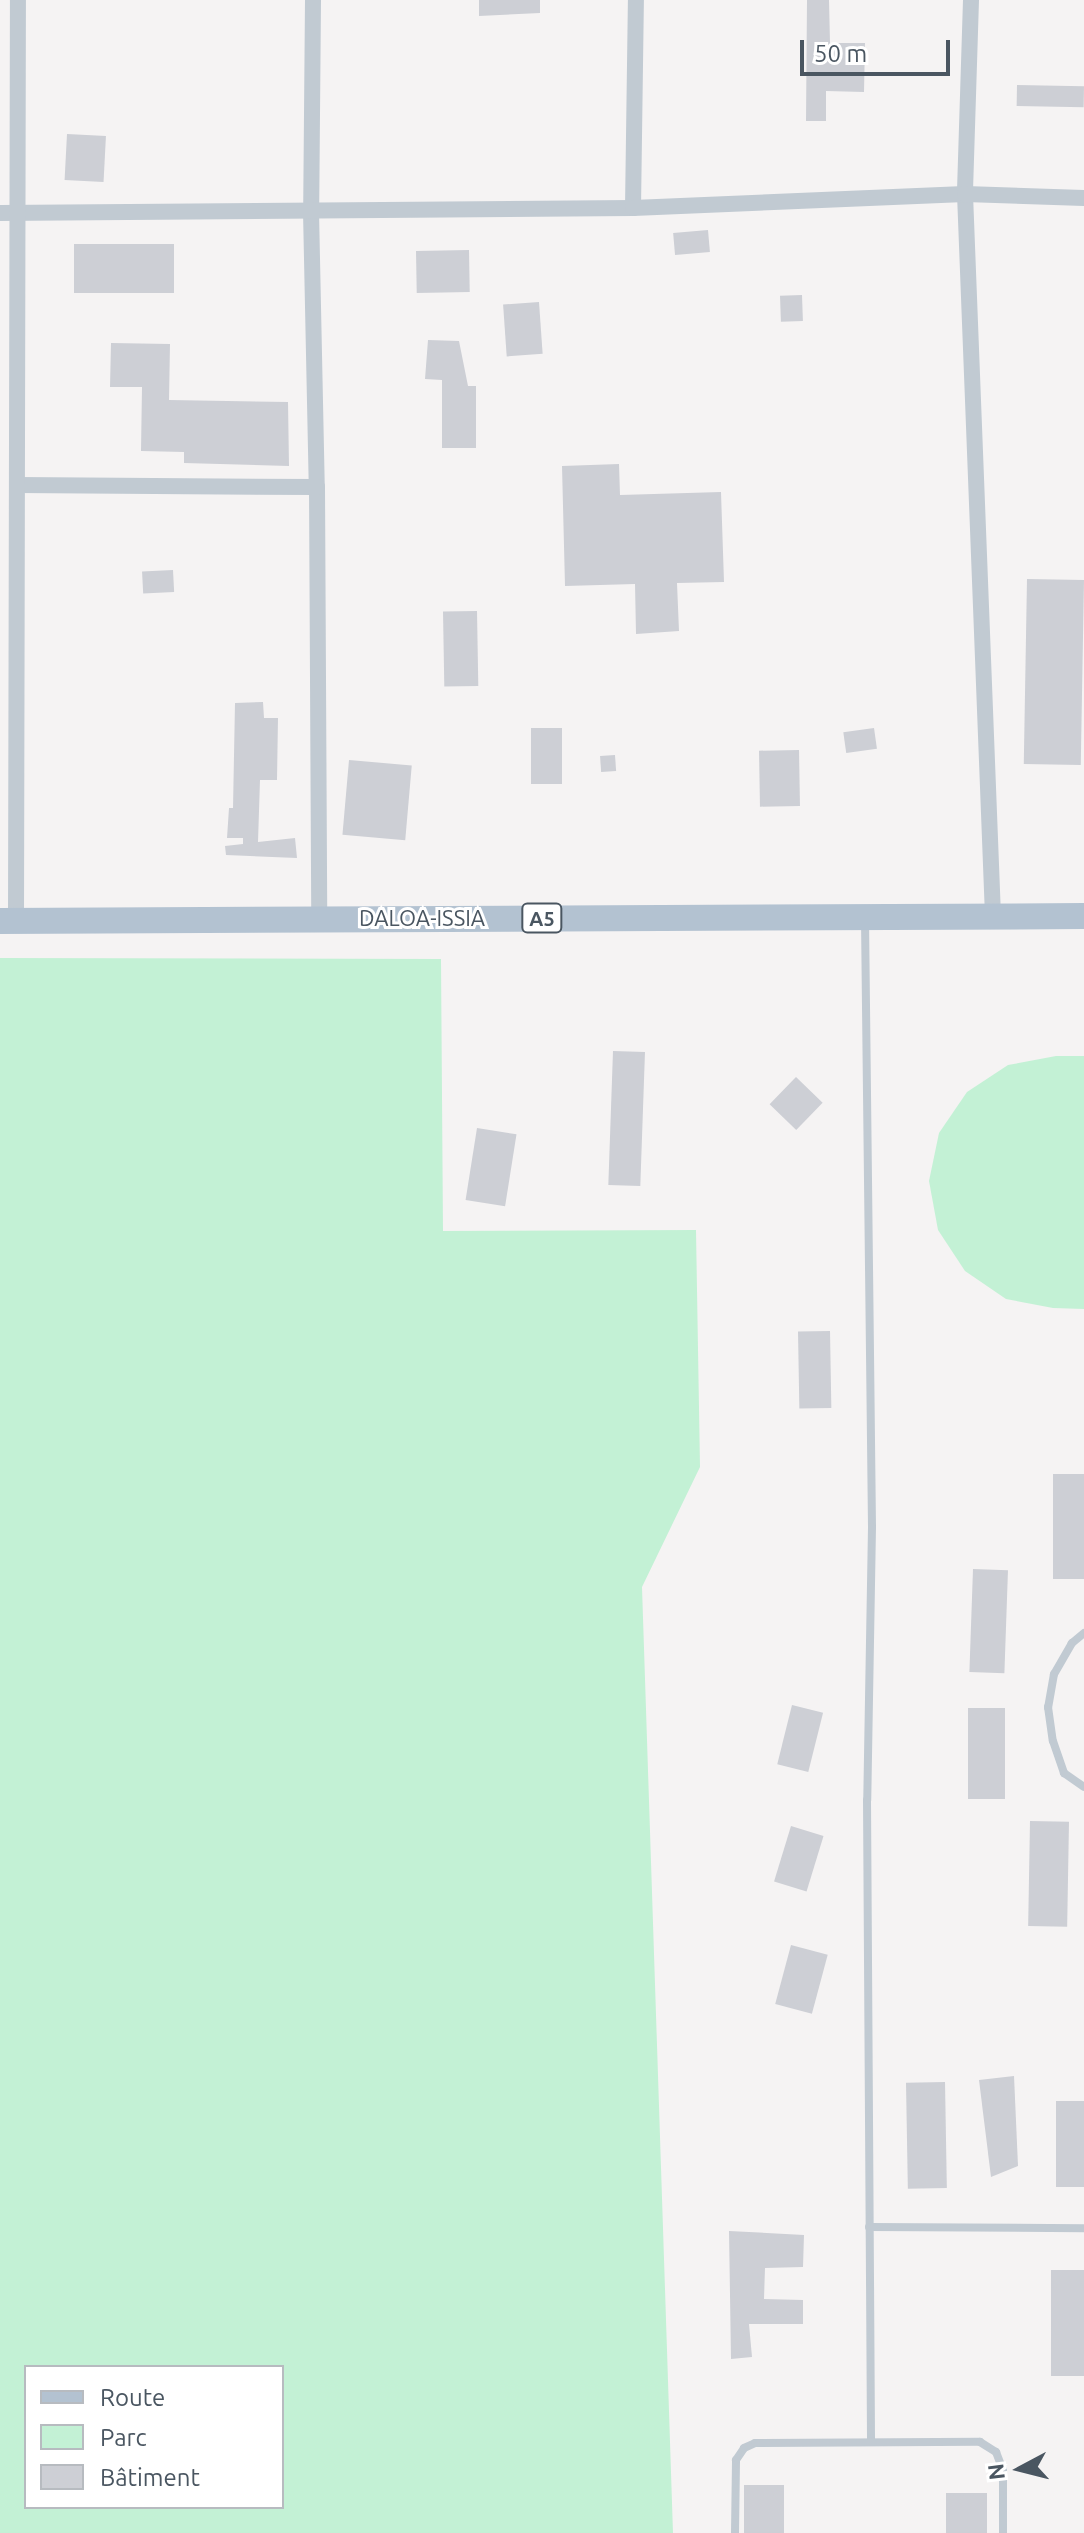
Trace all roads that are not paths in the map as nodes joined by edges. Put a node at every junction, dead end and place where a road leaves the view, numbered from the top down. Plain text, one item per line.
1 (18, 0) edge
2 (313, 0) edge
3 (636, 0) edge
4 (971, 0) edge
5 (965, 194) junction
6 (1084, 198) edge
7 (633, 208) junction
8 (311, 211) junction
9 (0, 213) edge
10 (18, 213) junction
11 (17, 485) junction
12 (317, 487) junction
13 (1084, 916) edge
14 (993, 917) junction
15 (319, 918) junction
16 (865, 919) junction
17 (8, 921) edge
18 (1084, 1633) edge
19 (1084, 1787) edge
20 (869, 2227) junction
21 (1084, 2228) edge
22 (871, 2442) junction
23 (735, 2533) edge
24 (1003, 2533) edge

1 - 10 street
2 - 8 street
3 - 7 street
4 - 5 street
5 - 6 street
5 - 7 street
5 - 14 street
7 - 8 street
8 - 10 street
8 - 12 street
9 - 10 street
10 - 11 street
11 - 12 street
11 - 17 street
12 - 15 street
13 - 14 main road, DALOA-ISSIA / A5
14 - 16 main road, DALOA-ISSIA / A5
15 - 16 main road, DALOA-ISSIA / A5
15 - 17 main road, DALOA-ISSIA / A5
16 - 20 lane
18 - 19 lane
20 - 21 lane
20 - 22 lane
22 - 23 lane
22 - 24 lane

